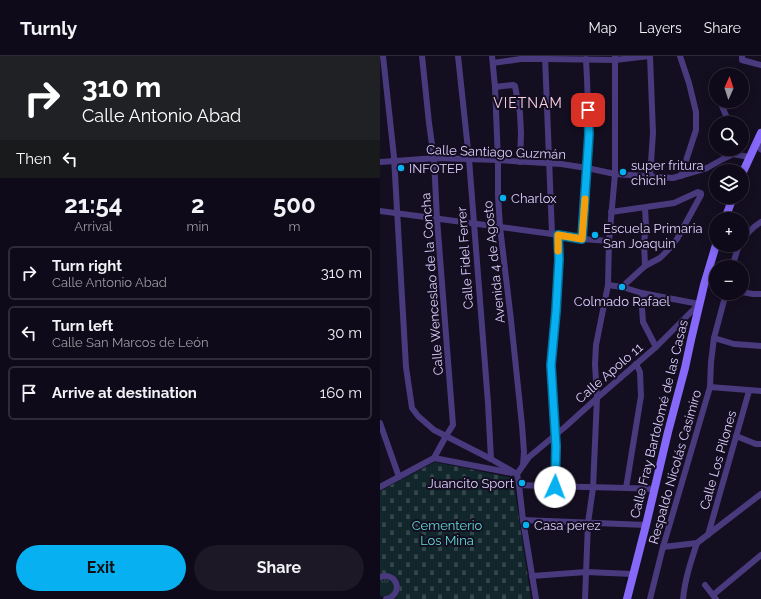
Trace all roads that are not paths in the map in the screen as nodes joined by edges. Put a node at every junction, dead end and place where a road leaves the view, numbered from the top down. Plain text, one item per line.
1 (383, 56) edge
2 (422, 56) edge
3 (458, 56) edge
4 (492, 56) edge
5 (649, 56) edge
6 (680, 56) edge
7 (742, 56) edge
8 (545, 57) edge
9 (521, 58) edge
10 (615, 58) edge
11 (586, 59) junction
12 (493, 63) junction
13 (761, 65) edge
14 (495, 87) junction
15 (759, 136) edge
16 (761, 149) edge
17 (726, 156) edge
18 (746, 156) edge
19 (749, 157) junction
20 (434, 159) junction
21 (469, 159) junction
22 (498, 160) junction
23 (394, 161) junction
24 (380, 162) edge
25 (520, 162) junction
26 (549, 164) junction
27 (746, 164) edge
28 (587, 168) junction
29 (615, 174) junction
30 (681, 176) junction
31 (650, 177) junction
32 (645, 208) junction
33 (380, 211) edge
34 (611, 212) junction
35 (398, 214) junction
36 (437, 219) junction
37 (761, 222) edge
38 (474, 223) junction
39 (500, 227) junction
40 (749, 232) edge
41 (555, 234) junction
42 (582, 239) junction
43 (609, 241) junction
44 (714, 252) edge
45 (645, 266) junction
46 (705, 280) junction
47 (709, 281) edge
48 (608, 285) junction
49 (622, 287) junction
50 (642, 293) junction
51 (749, 293) edge
52 (761, 294) edge
53 (724, 300) edge
54 (700, 304) junction
55 (714, 338) junction
56 (761, 346) edge
57 (656, 347) junction
58 (636, 364) junction
59 (710, 387) junction
60 (749, 391) junction
61 (761, 391) edge
62 (597, 398) junction
63 (380, 423) edge
64 (446, 436) junction
65 (555, 436) junction
66 (736, 436) junction
67 (761, 444) edge
68 (434, 458) junction
69 (491, 459) junction
70 (523, 465) junction
71 (517, 474) junction
72 (399, 476) junction
73 (519, 485) junction
74 (380, 487) edge
75 (555, 487) junction
76 (593, 488) junction
77 (626, 488) junction
78 (654, 489) junction
79 (761, 494) edge
80 (523, 520) junction
81 (588, 523) junction
82 (646, 525) junction
83 (708, 535) junction
84 (697, 543) junction
85 (663, 547) junction
86 (761, 555) edge
87 (586, 572) junction
88 (633, 574) junction
89 (532, 576) junction
90 (380, 577) edge
91 (705, 585) dead end
92 (715, 597) edge
93 (380, 598) edge
94 (387, 599) edge
95 (536, 599) edge
96 (585, 599) edge
97 (627, 599) edge
98 (650, 599) edge
99 (683, 599) edge

1 - 23 street
2 - 20 street, Calle Wenceslao de la Concha
3 - 21 street, Calle Fidel Ferrer
4 - 12 street, Avenida 4 de Agosto
5 - 10 street
5 - 31 street
6 - 30 street
7 - 13 street
8 - 9 street
8 - 11 street
8 - 26 street
9 - 12 street
10 - 11 street
10 - 29 street
11 - 28 street
12 - 14 street, Avenida 4 de Agosto
14 - 22 street, Avenida 4 de Agosto
14 - 25 street
15 - 16 street
15 - 19 main road
17 - 30 street, Calle Santiago Guzmán
18 - 19 street, Calle Santiago Guzmán
19 - 27 main road
20 - 21 street, Calle Santiago Guzmán
20 - 23 street, Calle Santiago Guzmán
20 - 36 street, Calle Wenceslao de la Concha
21 - 22 street, Calle Santiago Guzmán
21 - 38 street, Calle Fidel Ferrer
22 - 25 street, Calle Santiago Guzmán
22 - 39 street, Avenida 4 de Agosto
23 - 24 street, Calle Santiago Guzmán
23 - 35 street
25 - 26 street, Calle Santiago Guzmán
26 - 28 street, Calle Santiago Guzmán
26 - 41 street
28 - 29 street, Calle Santiago Guzmán
28 - 42 street
29 - 31 street, Calle Santiago Guzmán
29 - 34 street
30 - 31 street, Calle Santiago Guzmán
32 - 34 street
32 - 45 street
32 - 45 street
33 - 35 street
34 - 43 street
35 - 36 street
35 - 64 street
36 - 38 street
36 - 64 street, Calle Wenceslao de la Concha
37 - 40 street
38 - 39 street
38 - 69 street, Calle Fidel Ferrer
39 - 41 street
39 - 70 street, Avenida 4 de Agosto
41 - 42 street
41 - 65 street
42 - 43 street
43 - 48 street
44 - 46 main road, Calle Fray Bartolomé de las Casas
45 - 49 street
46 - 47 street
46 - 54 main road, Calle Fray Bartolomé de las Casas
48 - 49 street
48 - 62 street
49 - 50 street
50 - 54 street
50 - 57 street
51 - 52 street
53 - 55 street, Respaldo Nicolás Casimiro
54 - 57 street, Calle Apolo 11
54 - 78 main road, Calle Fray Bartolomé de las Casas
55 - 56 street
55 - 59 street, Respaldo Nicolás Casimiro
57 - 58 street, Calle Apolo 11
58 - 62 street, Calle Apolo 11
58 - 77 street
59 - 60 street
59 - 85 street, Respaldo Nicolás Casimiro
60 - 61 street
60 - 66 street, Calle Los Pilones
62 - 65 street, Calle Apolo 11
62 - 76 street
63 - 72 street
64 - 68 street, Calle Wenceslao de la Concha
64 - 69 street
65 - 70 street, Calle Apolo 11
65 - 75 street
66 - 67 street
66 - 83 street, Calle Los Pilones
68 - 71 street
68 - 72 street
69 - 71 street
70 - 71 street, Calle Apolo 11
71 - 73 street
72 - 74 street
73 - 75 street
73 - 80 street
75 - 76 street
76 - 77 street
76 - 81 street
77 - 78 street
78 - 82 main road, Calle Fray Bartolomé de las Casas
79 - 83 street
80 - 81 street
80 - 89 street
81 - 82 street
81 - 87 street
82 - 88 main road, Calle Fray Bartolomé de las Casas
83 - 84 street
84 - 85 street
84 - 99 street
85 - 98 street, Respaldo Nicolás Casimiro
86 - 92 street
87 - 88 street
87 - 89 street
87 - 96 street
88 - 97 main road, Calle Fray Bartolomé de las Casas
89 - 95 street
90 - 94 street
91 - 92 street
93 - 94 street

